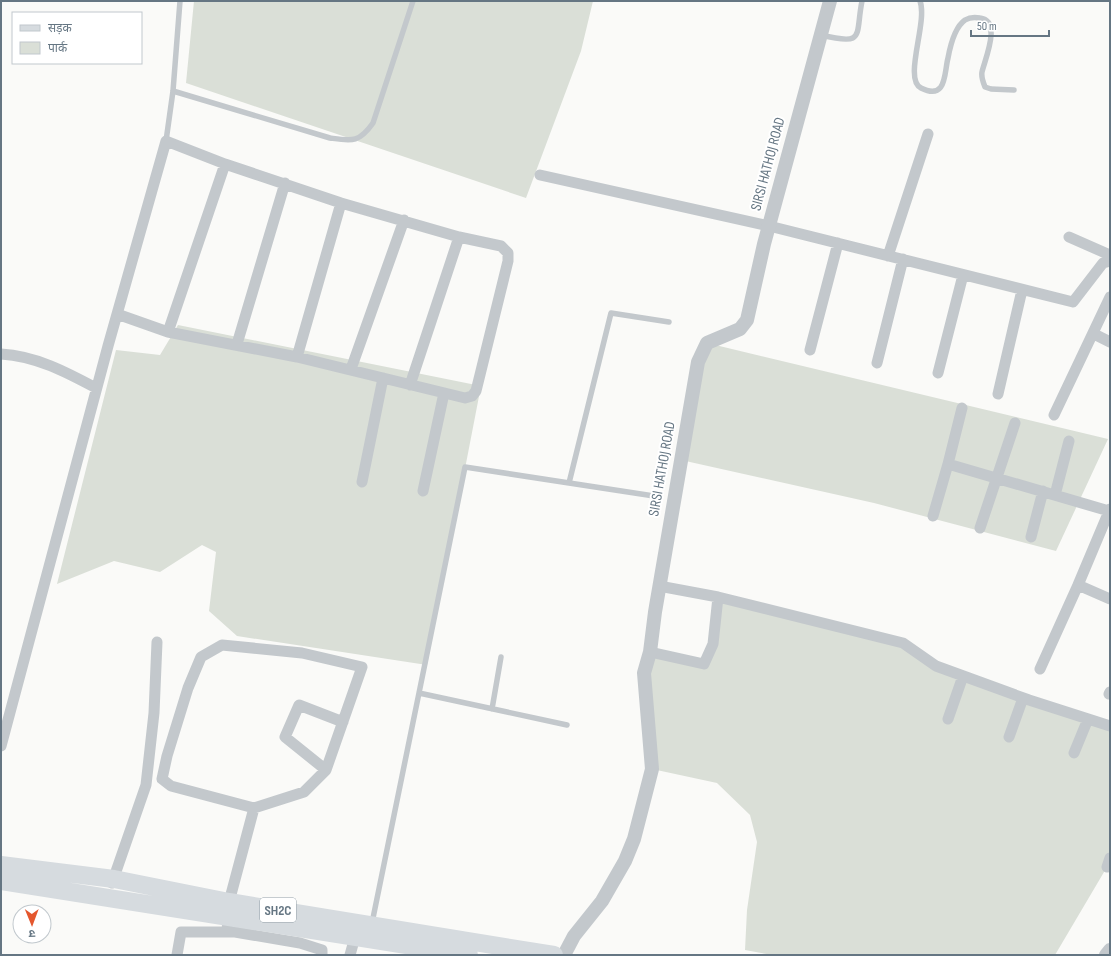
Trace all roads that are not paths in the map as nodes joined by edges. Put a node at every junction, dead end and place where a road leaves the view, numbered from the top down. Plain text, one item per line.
1 (180, 1) edge
2 (413, 1) edge
3 (830, 1) edge
4 (862, 1) edge
5 (920, 1) edge
6 (820, 35) junction
7 (1014, 90) dead end
8 (173, 91) junction
9 (928, 134) dead end
10 (166, 140) junction
11 (225, 164) junction
12 (540, 175) dead end
13 (285, 183) junction
14 (341, 203) junction
15 (404, 220) junction
16 (769, 226) junction
17 (459, 237) junction
18 (1069, 237) dead end
19 (838, 243) junction
20 (1110, 255) edge
21 (888, 256) junction
22 (903, 259) junction
23 (1110, 261) edge
24 (963, 275) junction
25 (1022, 290) junction
26 (1110, 297) edge
27 (117, 314) junction
28 (669, 322) dead end
29 (168, 332) junction
30 (1094, 334) junction
31 (1110, 342) edge
32 (237, 344) junction
33 (810, 350) dead end
34 (1, 354) edge
35 (297, 357) junction
36 (877, 363) dead end
37 (351, 370) junction
38 (938, 373) dead end
39 (383, 378) junction
40 (410, 385) junction
41 (96, 388) junction
42 (444, 393) junction
43 (998, 394) dead end
44 (962, 408) dead end
45 (1054, 415) dead end
46 (1015, 423) dead end
47 (1069, 442) dead end
48 (948, 464) junction
49 (998, 477) junction
50 (362, 482) dead end
51 (569, 483) junction
52 (423, 491) dead end
53 (1043, 491) junction
54 (1055, 495) junction
55 (654, 496) dead end
56 (1110, 510) edge
57 (933, 516) dead end
58 (980, 528) dead end
59 (1030, 537) dead end
60 (1078, 585) junction
61 (659, 586) junction
62 (718, 597) junction
63 (1110, 599) edge
64 (157, 642) dead end
65 (650, 652) junction
66 (501, 657) dead end
67 (1040, 669) dead end
68 (963, 676) junction
69 (419, 693) junction
70 (1023, 698) junction
71 (492, 709) junction
72 (948, 719) dead end
73 (1088, 719) junction
74 (343, 722) junction
75 (567, 725) dead end
76 (1110, 726) edge
77 (1010, 737) dead end
78 (1, 746) edge
79 (1074, 753) dead end
80 (326, 770) junction
81 (254, 808) junction
82 (1, 865) edge
83 (114, 879) junction
84 (1, 880) edge
85 (108, 897) junction
86 (228, 917) junction
87 (366, 933) junction
88 (1110, 950) edge
89 (177, 955) edge
90 (322, 955) edge
91 (350, 955) edge
92 (469, 955) edge
93 (554, 955) edge
94 (564, 955) edge
95 (1106, 955) edge

1 - 8 lane
2 - 8 lane
3 - 6 street, SIRSI HATHOJ ROAD
4 - 6 lane
5 - 7 lane
6 - 16 street, SIRSI HATHOJ ROAD
8 - 10 lane
9 - 21 street
10 - 11 street
10 - 27 street
11 - 13 street
11 - 29 street
12 - 16 street
13 - 14 street
13 - 32 street
14 - 15 street
14 - 35 street
15 - 17 street
15 - 37 street
16 - 19 street
16 - 61 street, SIRSI HATHOJ ROAD
17 - 40 street
17 - 42 street
18 - 20 street
19 - 21 street
19 - 33 street
21 - 22 street
22 - 24 street
22 - 36 street
23 - 25 street
24 - 25 street
24 - 38 street
25 - 43 street
26 - 30 street
27 - 29 street
27 - 41 street
28 - 51 lane
29 - 32 street
30 - 31 street
30 - 45 street
32 - 35 street
34 - 41 street
35 - 37 street
37 - 39 street
39 - 40 street
39 - 50 street
40 - 42 street
41 - 78 street
42 - 52 street
44 - 48 street
46 - 49 street
47 - 54 street
48 - 49 street
48 - 57 street
49 - 53 street
49 - 58 street
51 - 55 lane
51 - 69 lane
53 - 54 street
53 - 59 street
54 - 56 street
56 - 60 street
60 - 63 street
60 - 67 street
61 - 62 street
61 - 65 street, SIRSI HATHOJ ROAD
62 - 65 street
62 - 68 street
64 - 83 street
65 - 94 street, SIRSI HATHOJ ROAD
66 - 71 lane
68 - 70 street
68 - 72 street
69 - 71 lane
69 - 87 lane
70 - 73 street
70 - 77 street
71 - 75 lane
73 - 76 street
73 - 79 street
74 - 80 street
74 - 80 street
74 - 81 street
80 - 81 street
81 - 86 street
82 - 83 main road, SH2C
83 - 85 street
83 - 86 main road, SH2C
84 - 85 main road, SH2C
85 - 86 main road, SH2C
86 - 87 main road, SH2C
86 - 89 street
86 - 90 street
87 - 91 street
87 - 92 main road, SH2C
87 - 93 main road, SH2C
88 - 95 street

